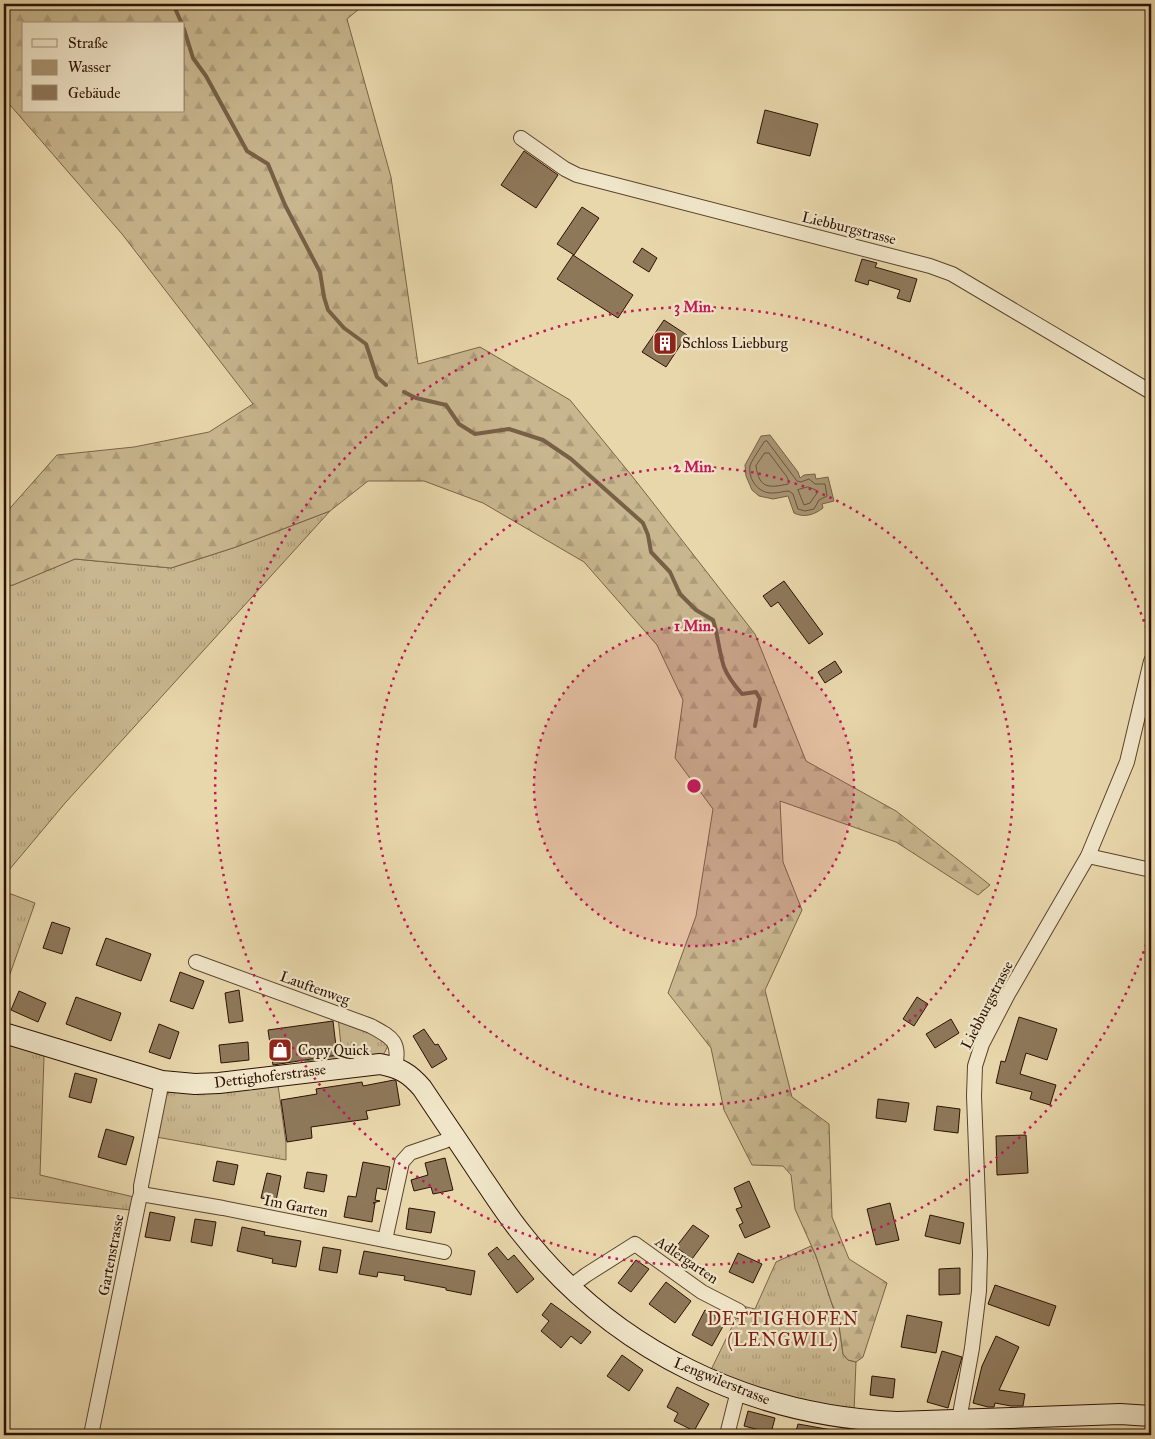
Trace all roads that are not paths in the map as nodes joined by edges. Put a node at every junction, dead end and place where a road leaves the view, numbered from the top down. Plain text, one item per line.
1 (521, 138) dead end
2 (1151, 392) edge
3 (1151, 661) edge
4 (1088, 856) junction
5 (1151, 870) edge
6 (196, 962) dead end
7 (4, 1033) edge
8 (395, 1067) junction
9 (162, 1081) junction
10 (453, 1135) junction
11 (141, 1194) junction
12 (385, 1240) junction
13 (444, 1252) dead end
14 (565, 1282) junction
15 (738, 1311) dead end
16 (738, 1391) junction
17 (1151, 1416) edge
18 (959, 1420) junction
19 (91, 1435) edge
20 (727, 1435) edge

1 - 2 street, Liebburgstrasse
3 - 4 street, Liebburgstrasse
4 - 5 street
4 - 18 street, Liebburgstrasse
6 - 8 street, Lauftenweg
7 - 9 street, Dettighoferstrasse
8 - 9 street, Dettighoferstrasse
8 - 10 street, Dettighoferstrasse
9 - 11 street, Gartenstrasse
10 - 12 street
10 - 14 street, Dettighoferstrasse
11 - 12 street, Im Garten
11 - 19 street, Gartenstrasse
12 - 13 street, Im Garten
14 - 15 street, Adlergarten
14 - 16 street, Lengwilerstrasse
16 - 18 street, Lengwilerstrasse
16 - 20 street
17 - 18 street, Lengwilerstrasse

